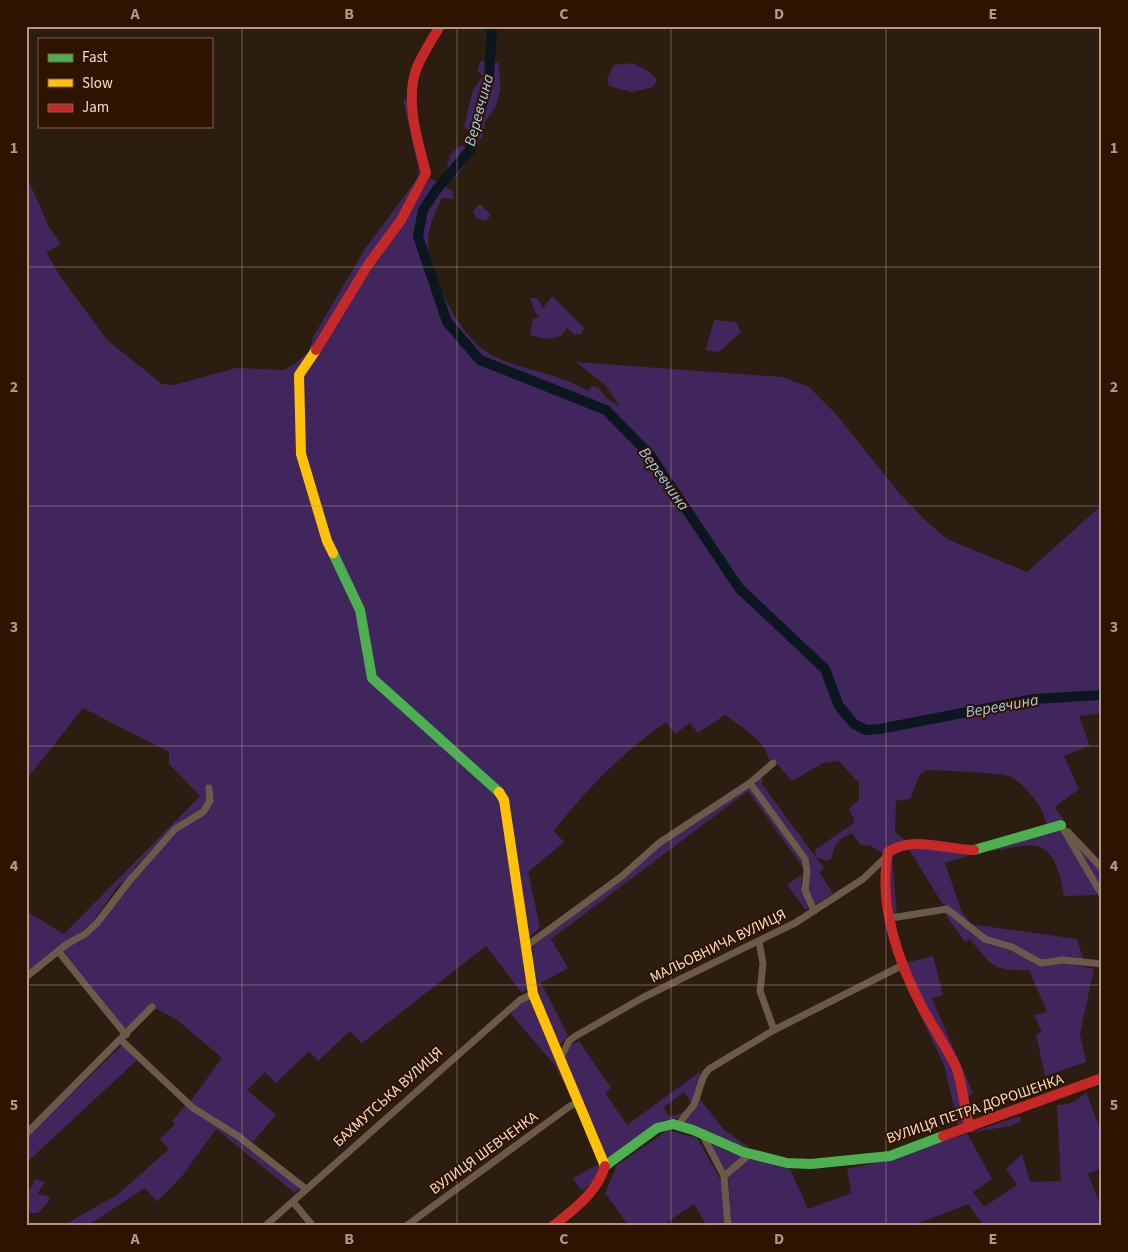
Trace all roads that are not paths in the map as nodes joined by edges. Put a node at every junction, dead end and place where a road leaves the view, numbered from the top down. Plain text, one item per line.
1 (440, 26) edge
2 (773, 763) dead end
3 (750, 783) junction
4 (208, 788) dead end
5 (1061, 825) junction
6 (888, 854) junction
7 (1102, 868) edge
8 (1102, 895) edge
9 (814, 911) junction
10 (891, 918) junction
11 (760, 941) junction
12 (525, 947) junction
13 (58, 951) junction
14 (1102, 964) edge
15 (903, 965) junction
16 (26, 977) edge
17 (533, 994) junction
18 (152, 1007) dead end
19 (774, 1030) junction
20 (124, 1038) junction
21 (561, 1057) junction
22 (1102, 1078) edge
23 (579, 1102) junction
24 (679, 1126) junction
25 (970, 1127) junction
26 (701, 1133) junction
27 (26, 1134) edge
28 (750, 1154) junction
29 (605, 1166) junction
30 (724, 1176) junction
31 (306, 1189) junction
32 (293, 1202) junction
33 (411, 1224) edge
34 (265, 1226) edge
35 (312, 1226) edge
36 (553, 1226) edge
37 (728, 1226) edge

1 - 12 street
2 - 3 street
3 - 9 street
3 - 12 street
4 - 13 street
5 - 6 street
5 - 7 street
5 - 8 street
6 - 9 street, МАЛЬОВНИЧА ВУЛИЦЯ
6 - 10 street
9 - 11 street, МАЛЬОВНИЧА ВУЛИЦЯ
10 - 14 street
10 - 15 street
11 - 19 street
11 - 21 street, МАЛЬОВНИЧА ВУЛИЦЯ
12 - 17 street
13 - 16 street
13 - 20 street
15 - 19 street
15 - 25 street
17 - 21 street
17 - 31 street, БАХМУТСЬКА ВУЛИЦЯ
18 - 20 street
19 - 24 street
20 - 27 street
20 - 31 street
21 - 23 street
22 - 25 street, ВУЛИЦЯ ПЕТРА ДОРОШЕНКА
23 - 29 street
23 - 33 street, ВУЛИЦЯ ШЕВЧЕНКА
24 - 26 street, ВУЛИЦЯ ПЕТРА ДОРОШЕНКА
24 - 29 street, ВУЛИЦЯ ПЕТРА ДОРОШЕНКА
25 - 28 street, ВУЛИЦЯ ПЕТРА ДОРОШЕНКА
26 - 28 street, ВУЛИЦЯ ПЕТРА ДОРОШЕНКА
26 - 30 street
28 - 30 street
29 - 36 street
30 - 37 street
31 - 32 street, БАХМУТСЬКА ВУЛИЦЯ
32 - 34 street, БАХМУТСЬКА ВУЛИЦЯ
32 - 35 street

